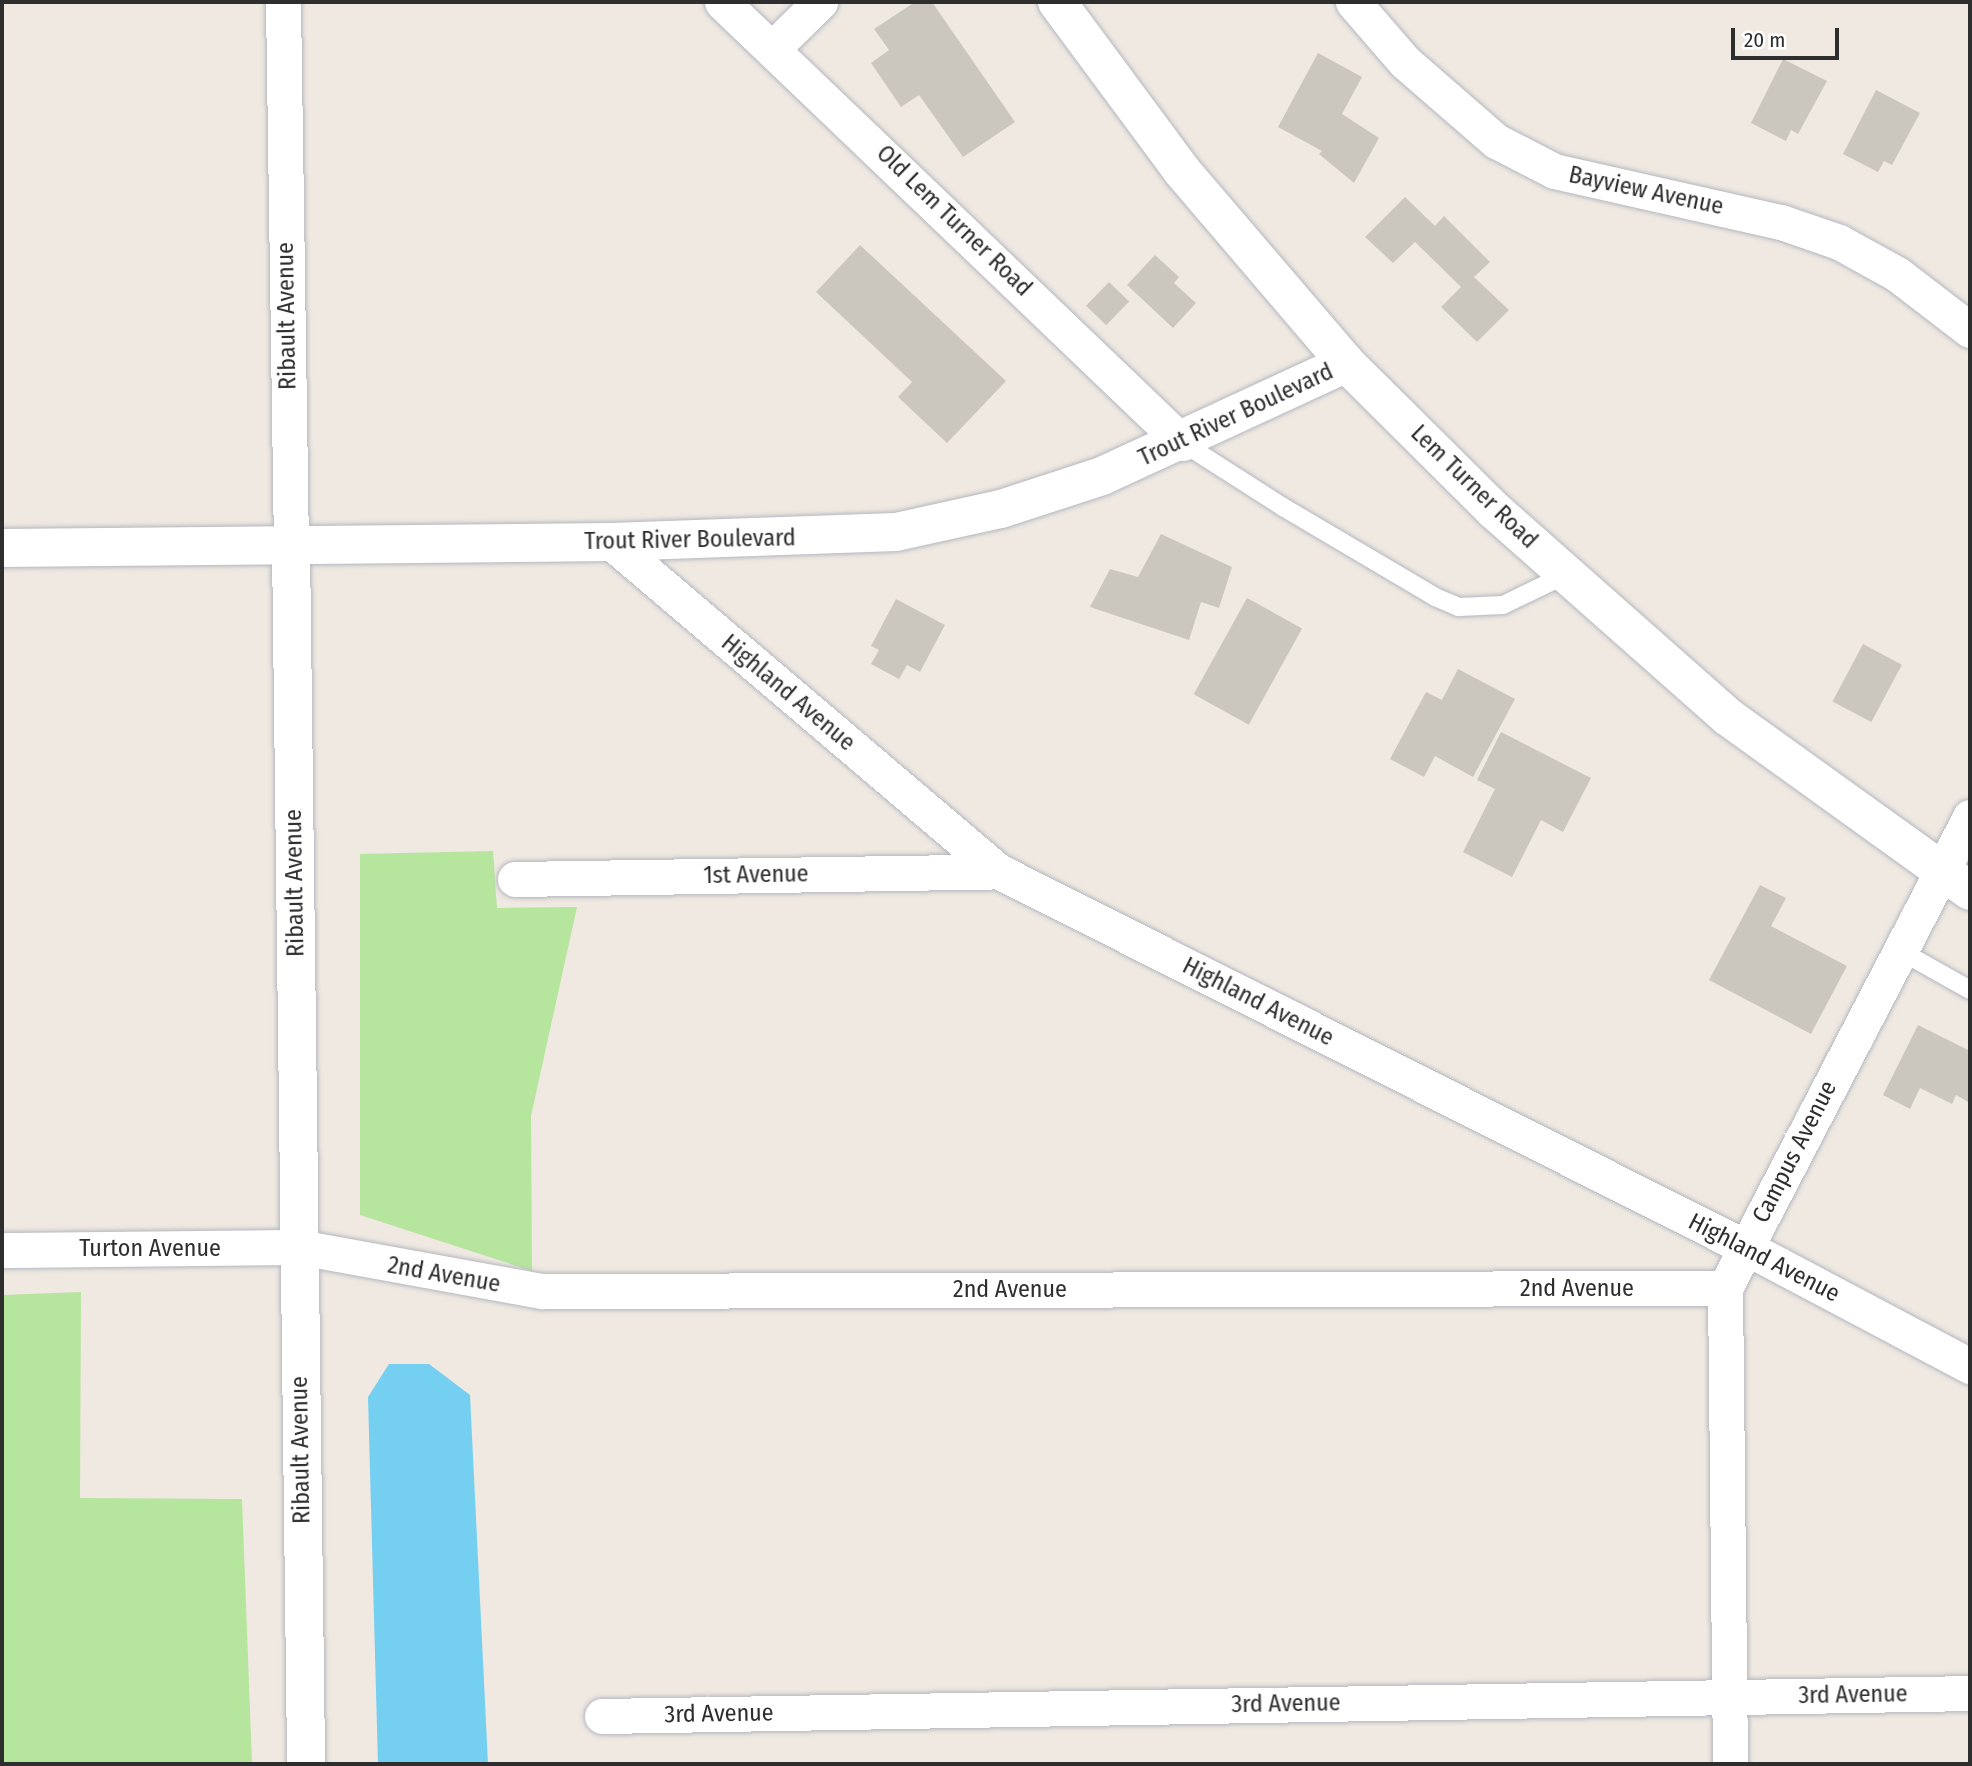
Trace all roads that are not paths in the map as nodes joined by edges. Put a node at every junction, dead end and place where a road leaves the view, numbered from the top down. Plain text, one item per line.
1 (284, 2) edge
2 (722, 2) edge
3 (820, 2) edge
4 (1057, 2) edge
5 (1353, 2) edge
6 (773, 48) junction
7 (1970, 330) edge
8 (1346, 363) junction
9 (1183, 443) junction
10 (611, 542) junction
11 (291, 546) junction
12 (2, 548) edge
13 (1567, 574) junction
14 (1970, 817) edge
15 (998, 871) junction
16 (515, 878) dead end
17 (1956, 882) edge
18 (1899, 950) junction
19 (1970, 990) edge
20 (299, 1248) junction
21 (1745, 1248) junction
22 (2, 1250) edge
23 (1725, 1288) junction
24 (1970, 1366) edge
25 (1970, 1693) edge
26 (1729, 1697) junction
27 (602, 1716) dead end
28 (306, 1764) edge
29 (1730, 1764) edge

1 - 11 street, Ribault Avenue
2 - 6 street, Old Lem Turner Road
3 - 6 street
4 - 8 street, Lem Turner Road
5 - 7 street, Bayview Avenue
6 - 9 street, Old Lem Turner Road
8 - 9 street, Trout River Boulevard
8 - 13 street, Lem Turner Road
9 - 10 street, Trout River Boulevard
9 - 13 lane
10 - 11 street, Trout River Boulevard
10 - 15 street, Highland Avenue
11 - 12 street, Trout River Boulevard
11 - 20 street, Ribault Avenue
13 - 17 street, Lem Turner Road
14 - 17 street, Campus Avenue
15 - 16 street, 1st Avenue
15 - 21 street, Highland Avenue
17 - 18 street, Campus Avenue
18 - 19 lane
18 - 21 street, Campus Avenue
20 - 22 street, Turton Avenue
20 - 23 street, 2nd Avenue
20 - 28 street, Ribault Avenue
21 - 23 street, Campus Avenue
21 - 24 street, Highland Avenue
23 - 26 street, Campus Avenue
25 - 26 street, 3rd Avenue
26 - 27 street, 3rd Avenue
26 - 29 street, Campus Avenue

